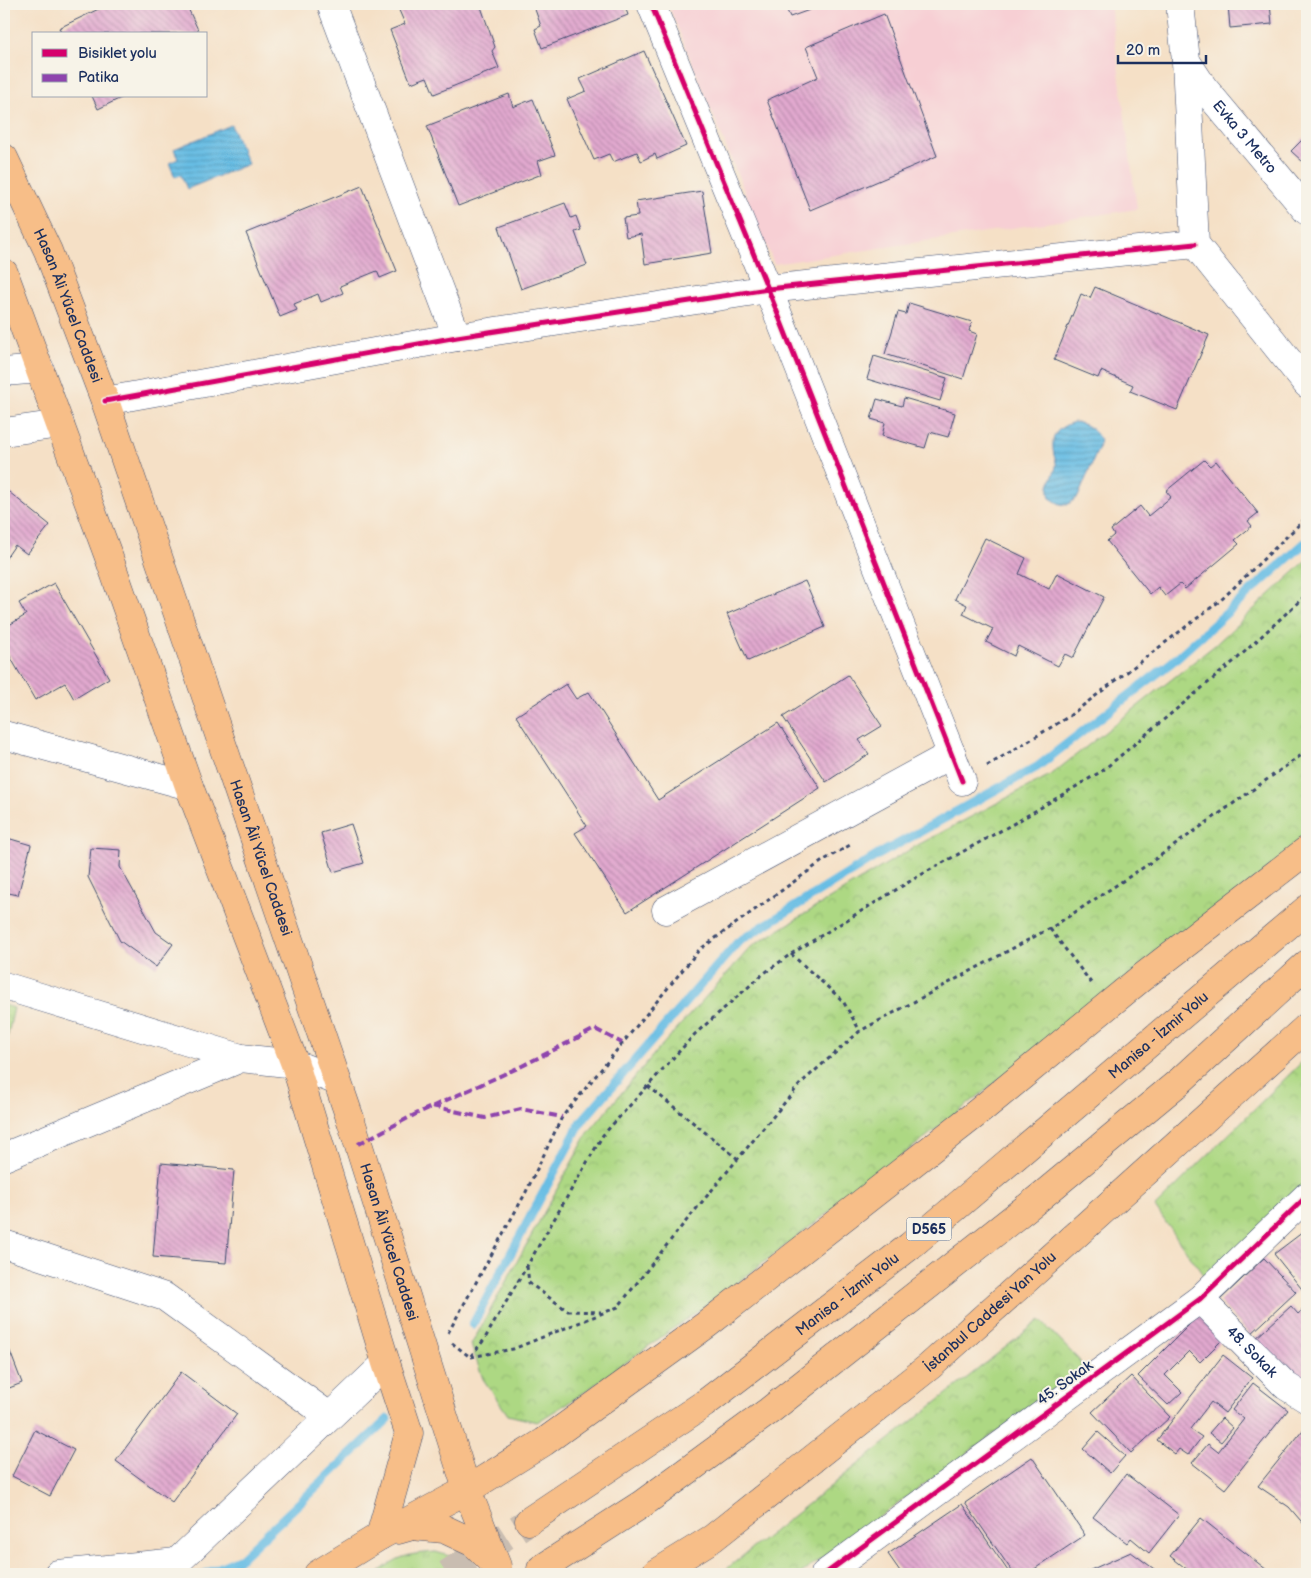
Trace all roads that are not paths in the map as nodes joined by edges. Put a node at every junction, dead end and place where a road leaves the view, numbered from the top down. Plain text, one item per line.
1 (331, 4) edge
2 (651, 4) edge
3 (1180, 4) edge
4 (1186, 61) junction
5 (1189, 121) junction
6 (4, 158) edge
7 (1307, 211) edge
8 (1195, 244) junction
9 (4, 273) edge
10 (768, 289) junction
11 (457, 337) junction
12 (40, 368) junction
13 (4, 372) edge
14 (1307, 384) edge
15 (105, 401) junction
16 (60, 424) junction
17 (4, 432) edge
18 (4, 735) edge
19 (952, 754) junction
20 (962, 781) road end
21 (189, 786) junction
22 (1307, 850) edge
23 (1307, 909) edge
24 (666, 910) dead end
25 (1307, 964) edge
26 (4, 986) edge
27 (1307, 1027) edge
28 (241, 1058) junction
29 (295, 1064) junction
30 (337, 1081) junction
31 (4, 1157) edge
32 (1307, 1196) edge
33 (4, 1244) edge
34 (1200, 1299) junction
35 (386, 1363) junction
36 (1307, 1398) edge
37 (329, 1416) junction
38 (467, 1490) junction
39 (530, 1521) tunnel mouth
40 (380, 1536) junction
41 (713, 1538) junction
42 (541, 1569) dead end
43 (499, 1570) edge
44 (58, 1574) edge
45 (318, 1574) edge
46 (342, 1574) edge
47 (655, 1574) edge
48 (680, 1574) edge
49 (825, 1574) edge

1 - 11 street
2 - 10 street
3 - 4 street
4 - 5 street
4 - 7 street, Evka 3 Metro
5 - 7 street, Evka 3 Metro
5 - 8 street
6 - 15 main road, Hasan Âli Yücel Caddesi
8 - 10 street
8 - 14 street
9 - 12 main road
10 - 11 street
10 - 19 street
11 - 15 street
12 - 13 street
12 - 16 main road
15 - 30 main road, Hasan Âli Yücel Caddesi
16 - 17 street
16 - 21 main road
18 - 21 street
19 - 20 street
19 - 24 street
21 - 29 main road
22 - 38 main road
23 - 39 main road, Manisa - İzmir Yolu / D565
25 - 42 main road, D565
26 - 28 street
27 - 41 main road, İstanbul Caddesi Yan Yolu
28 - 29 street
28 - 31 street
29 - 30 street
29 - 35 main road
30 - 38 main road, Hasan Âli Yücel Caddesi
32 - 34 street, 45. Sokak
33 - 37 street
34 - 36 street, 48. Sokak
34 - 49 street, 45. Sokak
35 - 37 street
35 - 40 main road
37 - 44 street
38 - 40 main road
38 - 43 main road, Hasan Âli Yücel Caddesi
40 - 43 main road
40 - 45 main road
40 - 46 main road
41 - 47 main road, İstanbul Caddesi Yan Yolu
41 - 48 main road

